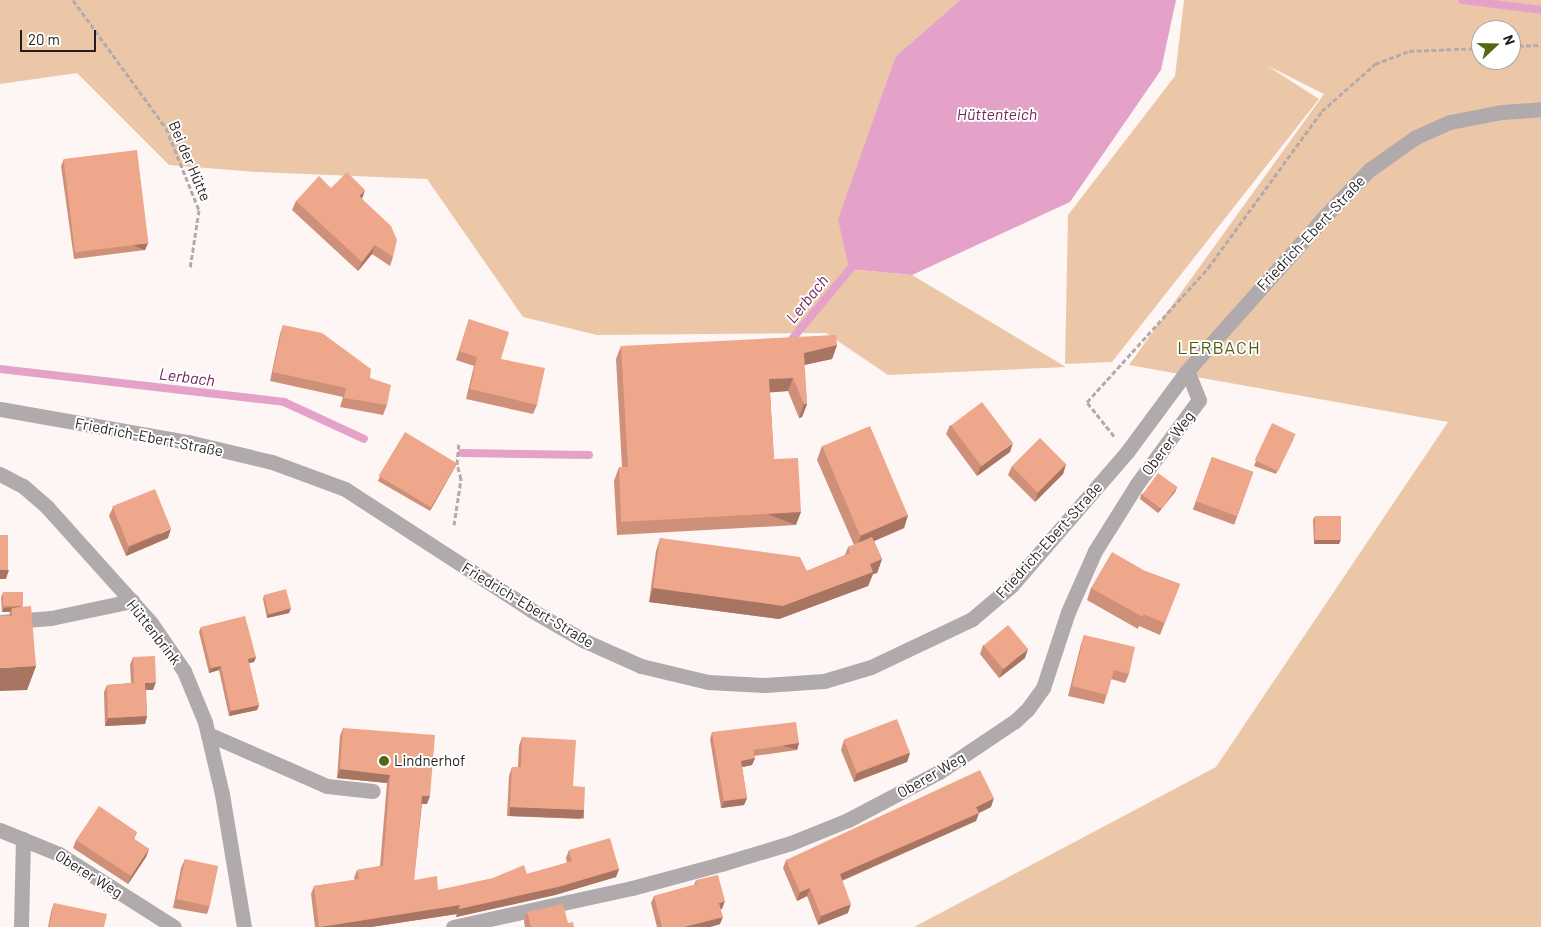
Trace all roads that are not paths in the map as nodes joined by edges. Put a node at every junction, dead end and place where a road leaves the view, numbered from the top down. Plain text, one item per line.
1 (1541, 109) edge
2 (1187, 371) junction
3 (0, 409) edge
4 (0, 474) edge
5 (132, 602) junction
6 (0, 622) edge
7 (208, 734) junction
8 (373, 791) dead end
9 (0, 830) edge
10 (23, 839) junction
11 (22, 927) edge
12 (174, 927) edge
13 (244, 927) edge
14 (453, 927) edge

1 - 2 street, Friedrich-Ebert-Straße
2 - 3 street, Friedrich-Ebert-Straße
2 - 14 street, Oberer Weg
4 - 5 street, Hüttenbrink
5 - 6 street
5 - 7 street, Hüttenbrink
7 - 8 street
7 - 13 street, Hüttenbrink
9 - 10 street, Oberer Weg
10 - 11 street
10 - 12 street, Oberer Weg

